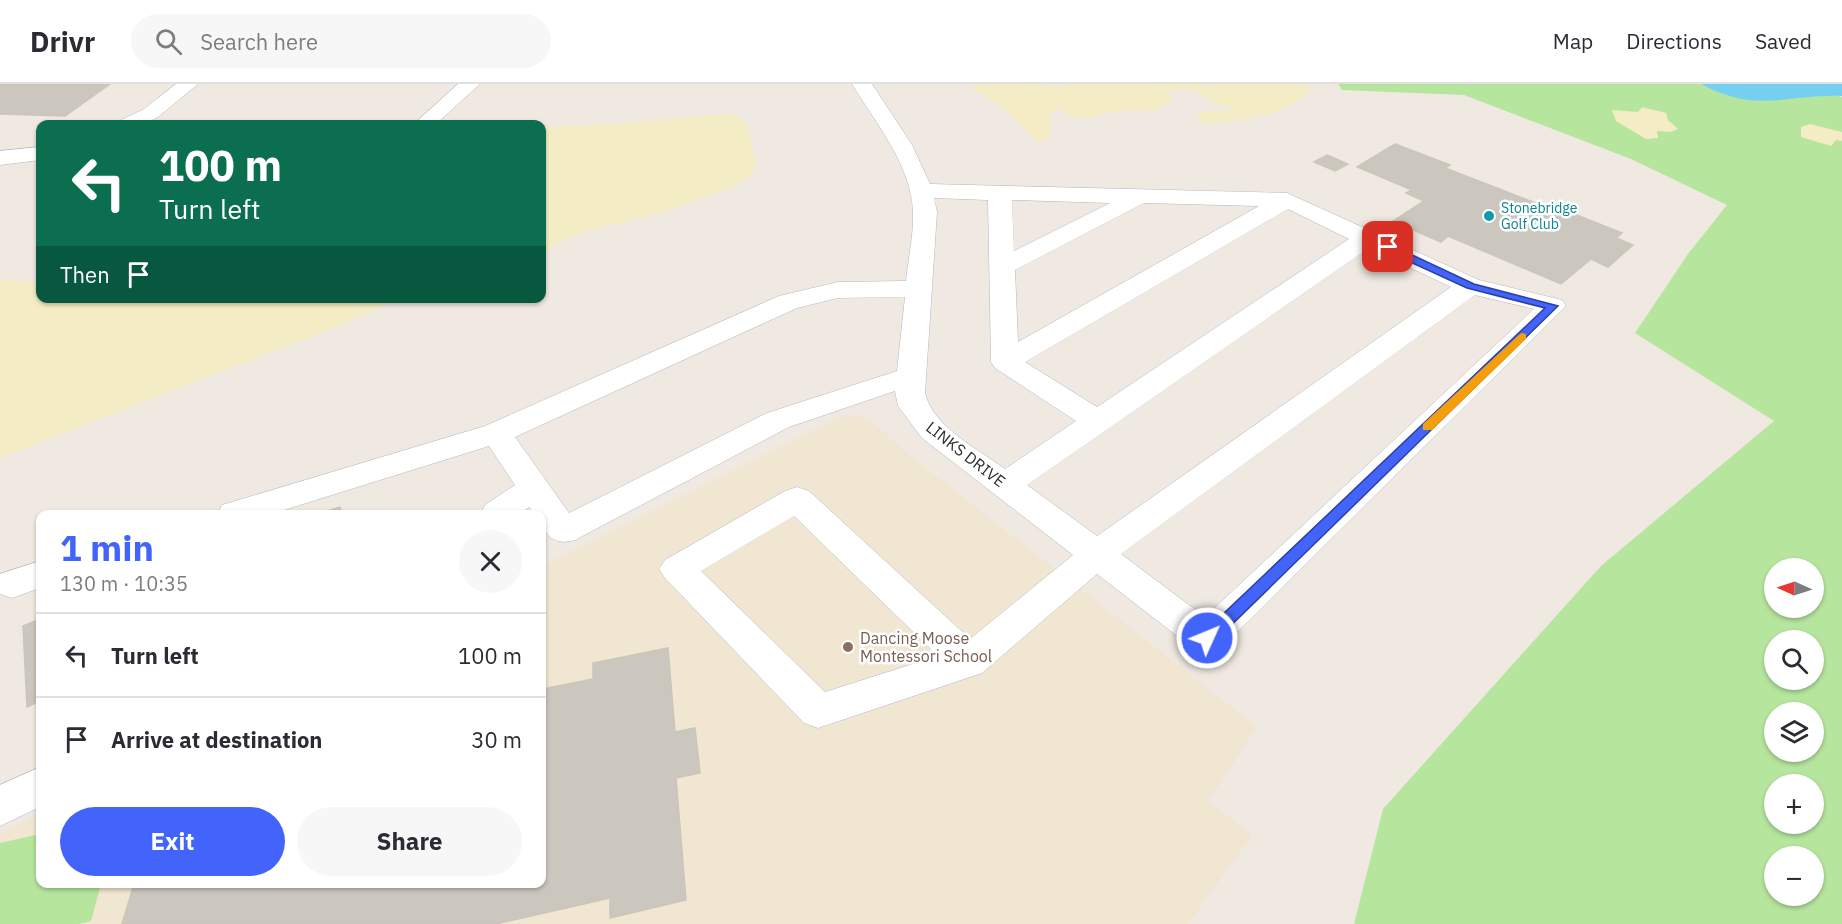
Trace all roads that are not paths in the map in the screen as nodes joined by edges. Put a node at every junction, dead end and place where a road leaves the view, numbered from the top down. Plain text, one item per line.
1 (188, 84) edge
2 (470, 84) edge
3 (862, 84) edge
4 (136, 120) edge
5 (429, 120) edge
6 (36, 154) edge
7 (0, 158) edge
8 (923, 191) junction
9 (1000, 193) junction
10 (1140, 197) junction
11 (1287, 200) junction
12 (1367, 238) junction
13 (1002, 267) junction
14 (1470, 286) junction
15 (919, 289) junction
16 (1005, 362) junction
17 (911, 376) junction
18 (1097, 421) junction
19 (496, 433) junction
20 (1005, 485) junction
21 (533, 488) junction
22 (247, 510) edge
23 (503, 510) edge
24 (1098, 553) junction
25 (969, 662) junction
26 (36, 788) edge
27 (0, 806) edge

1 - 4 street
2 - 5 street
3 - 8 street, LINKS DRIVE
6 - 7 street
8 - 9 street
8 - 15 street, LINKS DRIVE
9 - 10 street
9 - 13 street
10 - 11 street
10 - 13 street
11 - 12 street
11 - 16 street
12 - 14 street
12 - 18 street
13 - 16 street
14 - 24 street
14 - 24 street, LINKS DRIVE
15 - 17 street, LINKS DRIVE
15 - 19 street
16 - 18 street
17 - 20 street, LINKS DRIVE
17 - 21 street
18 - 20 street
19 - 21 street
19 - 22 street
20 - 24 street, LINKS DRIVE
21 - 23 street
24 - 25 street
25 - 25 street
26 - 27 street

